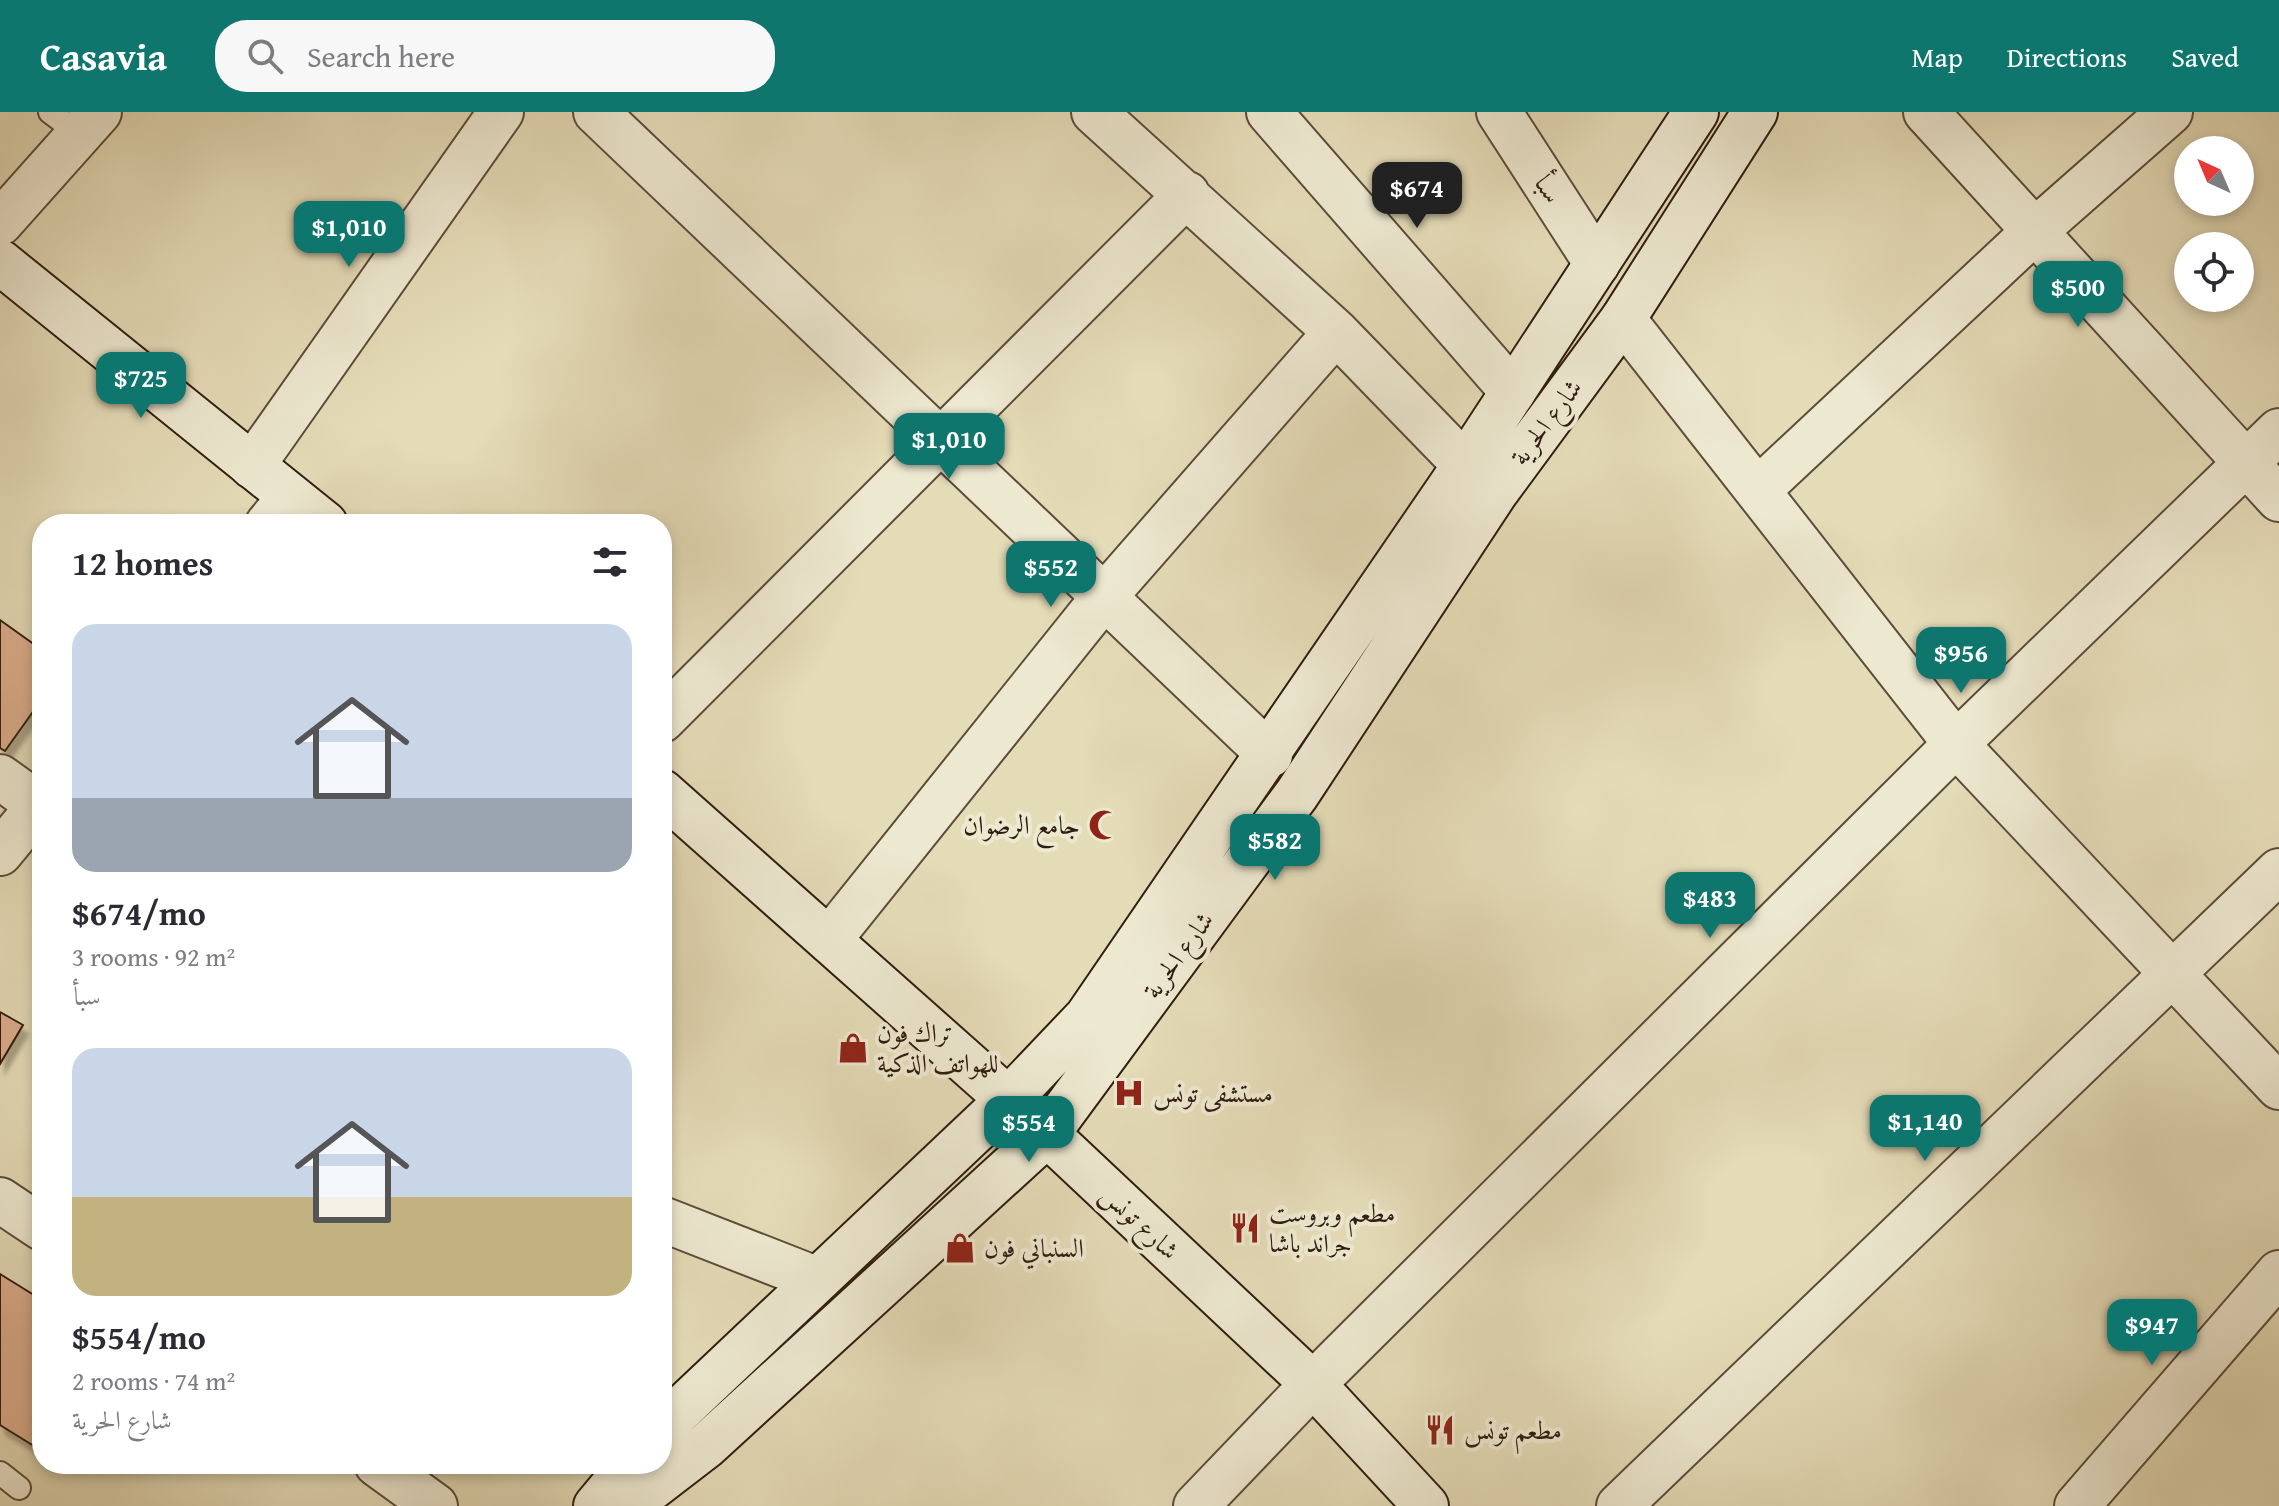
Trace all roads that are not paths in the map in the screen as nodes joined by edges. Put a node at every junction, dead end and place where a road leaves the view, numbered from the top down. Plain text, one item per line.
1 (501, 112) edge
2 (596, 112) edge
3 (1094, 112) edge
4 (1269, 112) edge
5 (1499, 112) edge
6 (1696, 112) edge
7 (1755, 112) edge
8 (1926, 112) edge
9 (2170, 112) edge
10 (76, 119) edge
11 (1187, 194) junction
12 (0, 223) edge
13 (2036, 230) junction
14 (0, 262) edge
15 (1597, 264) junction
16 (1623, 319) junction
17 (1336, 332) junction
18 (1513, 392) junction
19 (2279, 431) edge
20 (942, 440) junction
21 (2244, 463) junction
22 (1465, 465) junction
23 (252, 466) junction
24 (1758, 490) junction
25 (2279, 499) edge
26 (279, 510) edge
27 (1104, 597) junction
28 (672, 710) edge
29 (1956, 744) junction
30 (1270, 755) junction
31 (0, 777) edge
32 (32, 797) edge
33 (672, 801) edge
34 (32, 814) edge
35 (0, 853) edge
36 (2279, 871) edge
37 (829, 940) junction
38 (2170, 973) junction
39 (2279, 1087) edge
40 (1009, 1099) junction
41 (1047, 1134) junction
42 (0, 1200) edge
43 (32, 1221) edge
44 (672, 1223) edge
45 (2279, 1273) edge
46 (816, 1279) junction
47 (1313, 1384) junction
48 (672, 1417) edge
49 (672, 1472) edge
50 (0, 1473) edge
51 (391, 1474) edge
52 (623, 1474) edge
53 (670, 1474) edge
54 (19, 1488) dead end
55 (435, 1506) edge
56 (596, 1506) edge
57 (628, 1506) edge
58 (1196, 1506) edge
59 (1426, 1506) edge
60 (1619, 1506) edge
61 (2077, 1506) edge

1 - 23 street
2 - 20 street
3 - 11 street
4 - 18 street
5 - 15 street, سبأ
6 - 15 street
7 - 16 street, شارع الحرية
8 - 13 street
9 - 13 street
10 - 12 street
11 - 17 street
11 - 20 street
13 - 21 street
13 - 24 street
14 - 23 street
15 - 18 street
16 - 24 street
16 - 41 street, شارع الحرية
17 - 22 street
17 - 27 street
18 - 22 street
19 - 21 street
20 - 27 street
20 - 28 street
21 - 25 street
21 - 29 street
22 - 30 street
23 - 26 street
24 - 29 street
27 - 30 street
27 - 37 street
29 - 38 street
29 - 47 street
30 - 40 street
31 - 32 street
33 - 37 street, شارع تونس
34 - 35 street
36 - 38 street
37 - 40 street, شارع تونس
38 - 39 street
38 - 60 street
40 - 41 street, شارع تونس
40 - 46 street
41 - 47 street, شارع تونس
41 - 49 street, شارع الحرية
42 - 43 street
44 - 46 street
45 - 61 street
46 - 48 street
47 - 58 street
47 - 59 street, شارع تونس
50 - 54 lane
51 - 55 street
52 - 56 street
53 - 57 street, شارع الحرية

